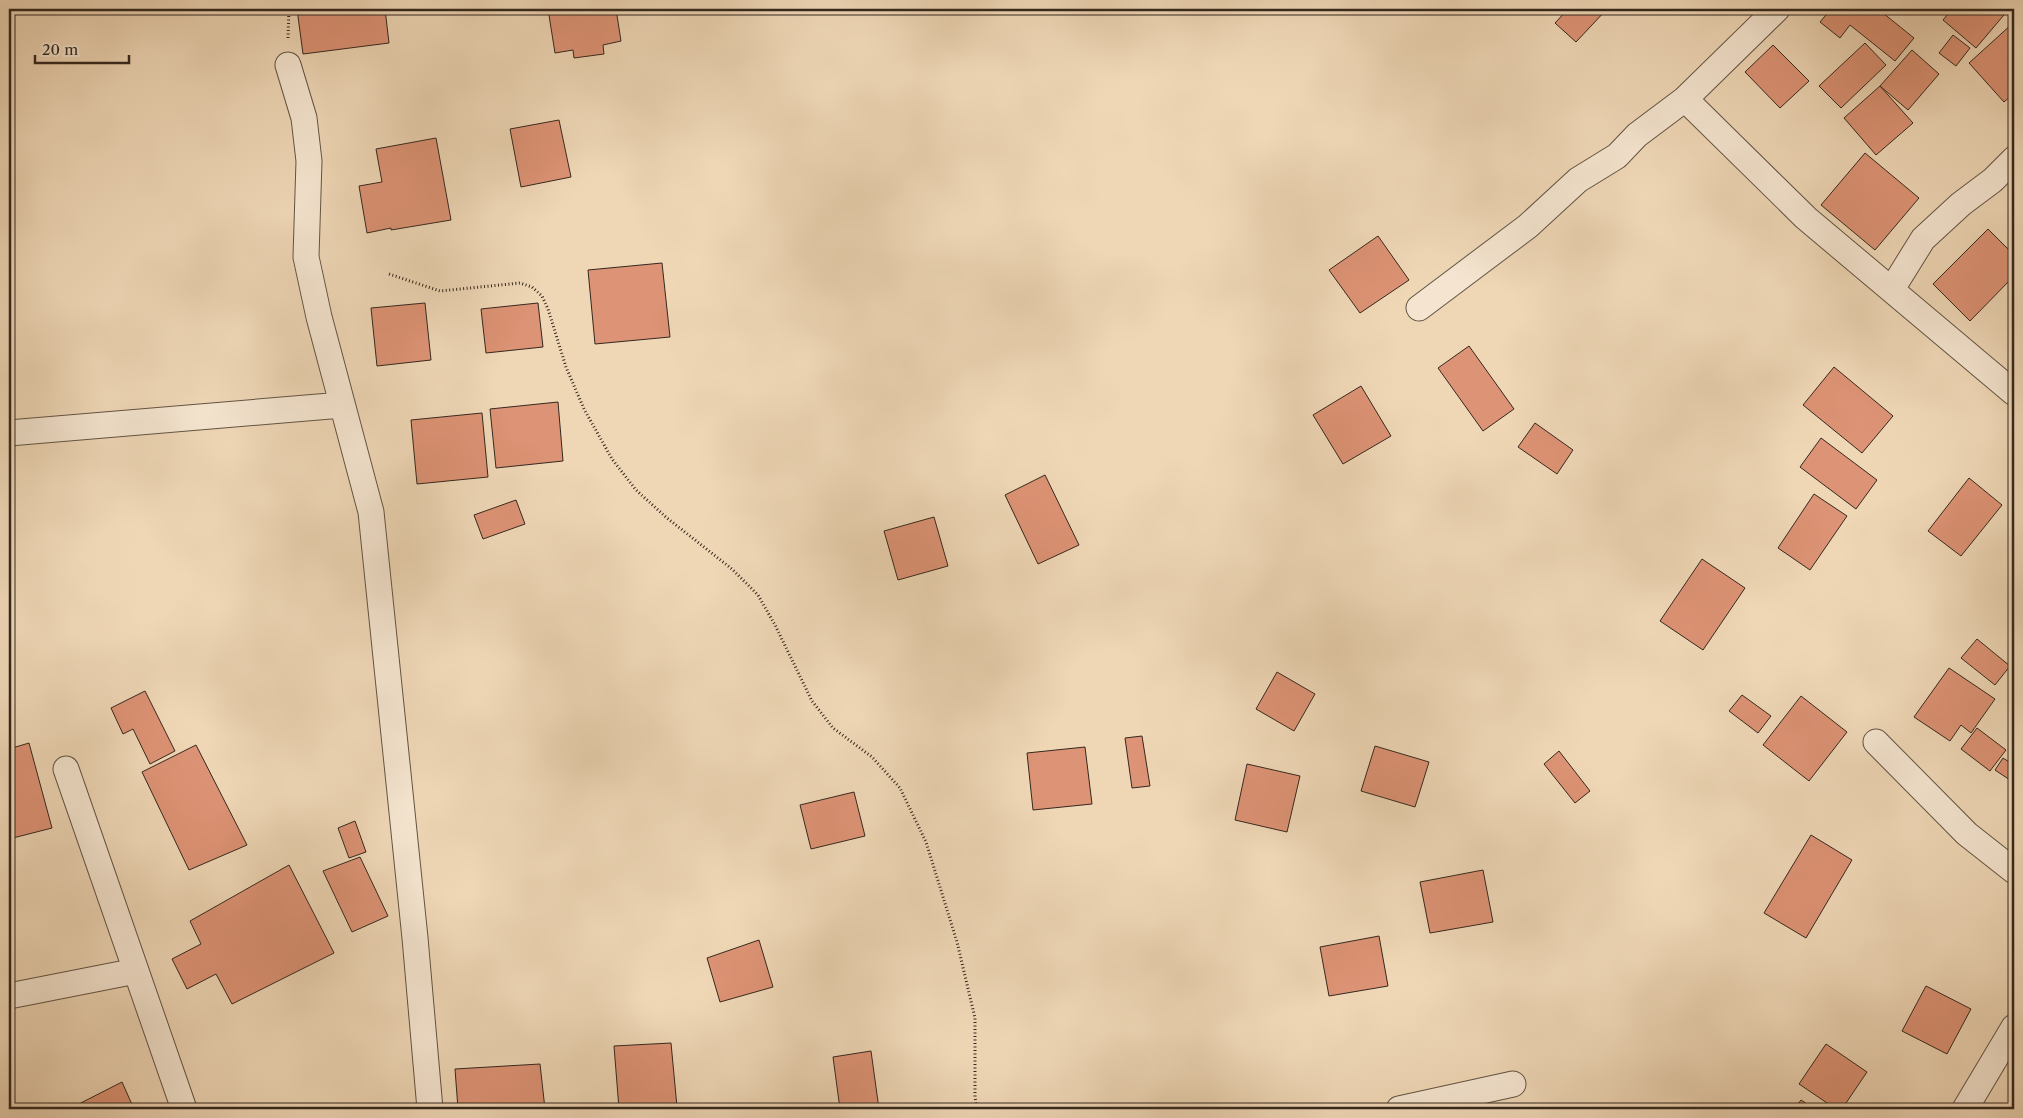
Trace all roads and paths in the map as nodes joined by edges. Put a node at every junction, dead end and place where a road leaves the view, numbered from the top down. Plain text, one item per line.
1 (1777, 9) edge
2 (288, 65) dead end
3 (1685, 99) junction
4 (2014, 159) edge
5 (389, 274) dead end
6 (1892, 289) junction
7 (1419, 308) dead end
8 (2014, 393) edge
9 (342, 405) junction
10 (9, 433) edge
11 (1876, 742) dead end
12 (66, 769) dead end
13 (2014, 871) edge
14 (136, 971) junction
15 (9, 996) edge
16 (2014, 1027) edge
17 (1513, 1084) dead end
18 (184, 1109) edge
19 (430, 1109) edge
20 (977, 1109) edge
21 (1399, 1109) edge
22 (1965, 1109) edge

1 - 3 street
2 - 9 street
3 - 6 street
3 - 7 street
4 - 6 street
5 - 20 path
6 - 8 street
9 - 10 street
9 - 19 street
11 - 13 street
12 - 14 street
14 - 15 street
14 - 18 street
16 - 22 street
17 - 21 street

